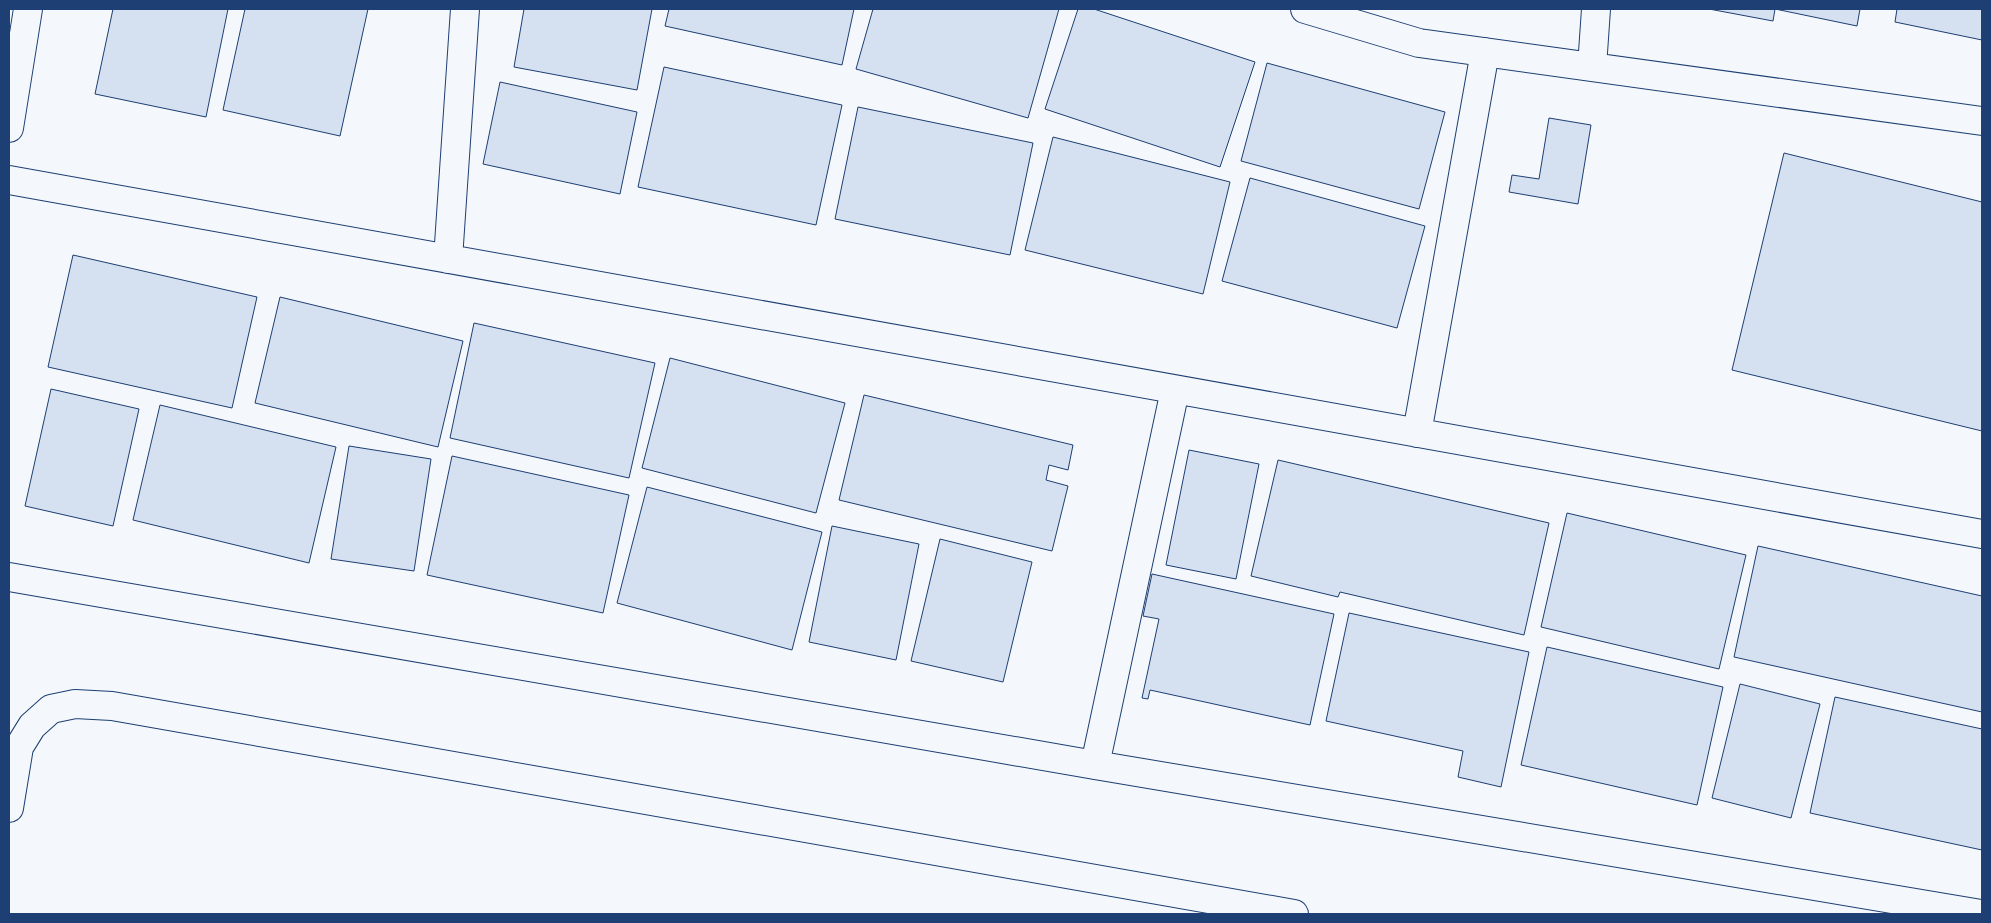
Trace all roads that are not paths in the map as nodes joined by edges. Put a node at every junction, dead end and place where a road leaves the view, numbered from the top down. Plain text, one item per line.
1 (28, 9) edge
2 (465, 9) edge
3 (1305, 9) edge
4 (1596, 9) edge
5 (1484, 52) junction
6 (1592, 67) junction
7 (1982, 121) edge
8 (9, 128) edge
9 (9, 180) edge
10 (448, 259) junction
11 (1175, 390) junction
12 (1417, 433) junction
13 (1982, 534) edge
14 (9, 578) edge
15 (1095, 765) junction
16 (9, 808) edge
17 (1294, 914) edge
18 (1981, 914) edge

1 - 8 street
2 - 10 street
3 - 5 street
4 - 6 street
5 - 6 street
5 - 12 street
6 - 7 street
9 - 10 street
10 - 11 street
11 - 12 street
11 - 15 street
12 - 13 street
14 - 15 street
15 - 18 street
16 - 17 street

